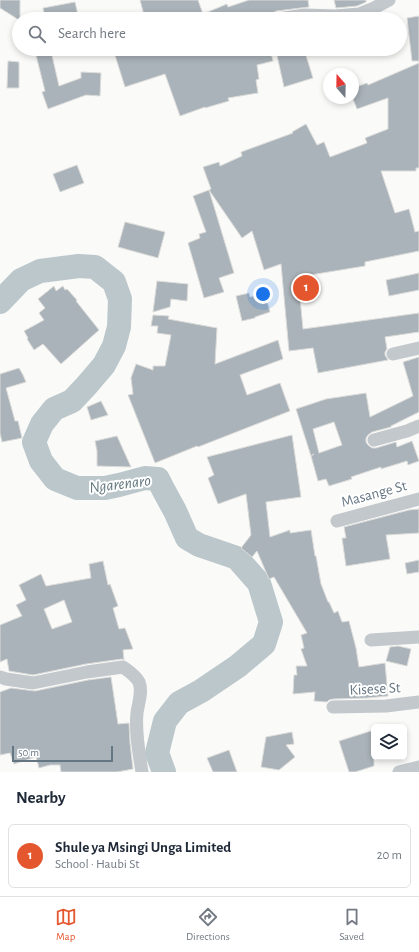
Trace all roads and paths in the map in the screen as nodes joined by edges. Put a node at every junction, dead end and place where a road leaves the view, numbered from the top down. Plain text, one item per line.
1 (389, 0) edge
2 (364, 12) edge
3 (419, 348) edge
4 (393, 354) dead end
5 (419, 426) edge
6 (374, 440) dead end
7 (419, 499) edge
8 (337, 521) dead end
9 (419, 637) edge
10 (371, 640) dead end
11 (0, 677) edge
12 (419, 702) edge
13 (333, 707) dead end
14 (419, 767) edge
15 (142, 772) edge
16 (398, 772) edge

1 - 2 street
3 - 4 street
5 - 6 street
7 - 8 street, Masange St
9 - 10 street
11 - 15 street
12 - 13 street, Kisese St
14 - 16 street

